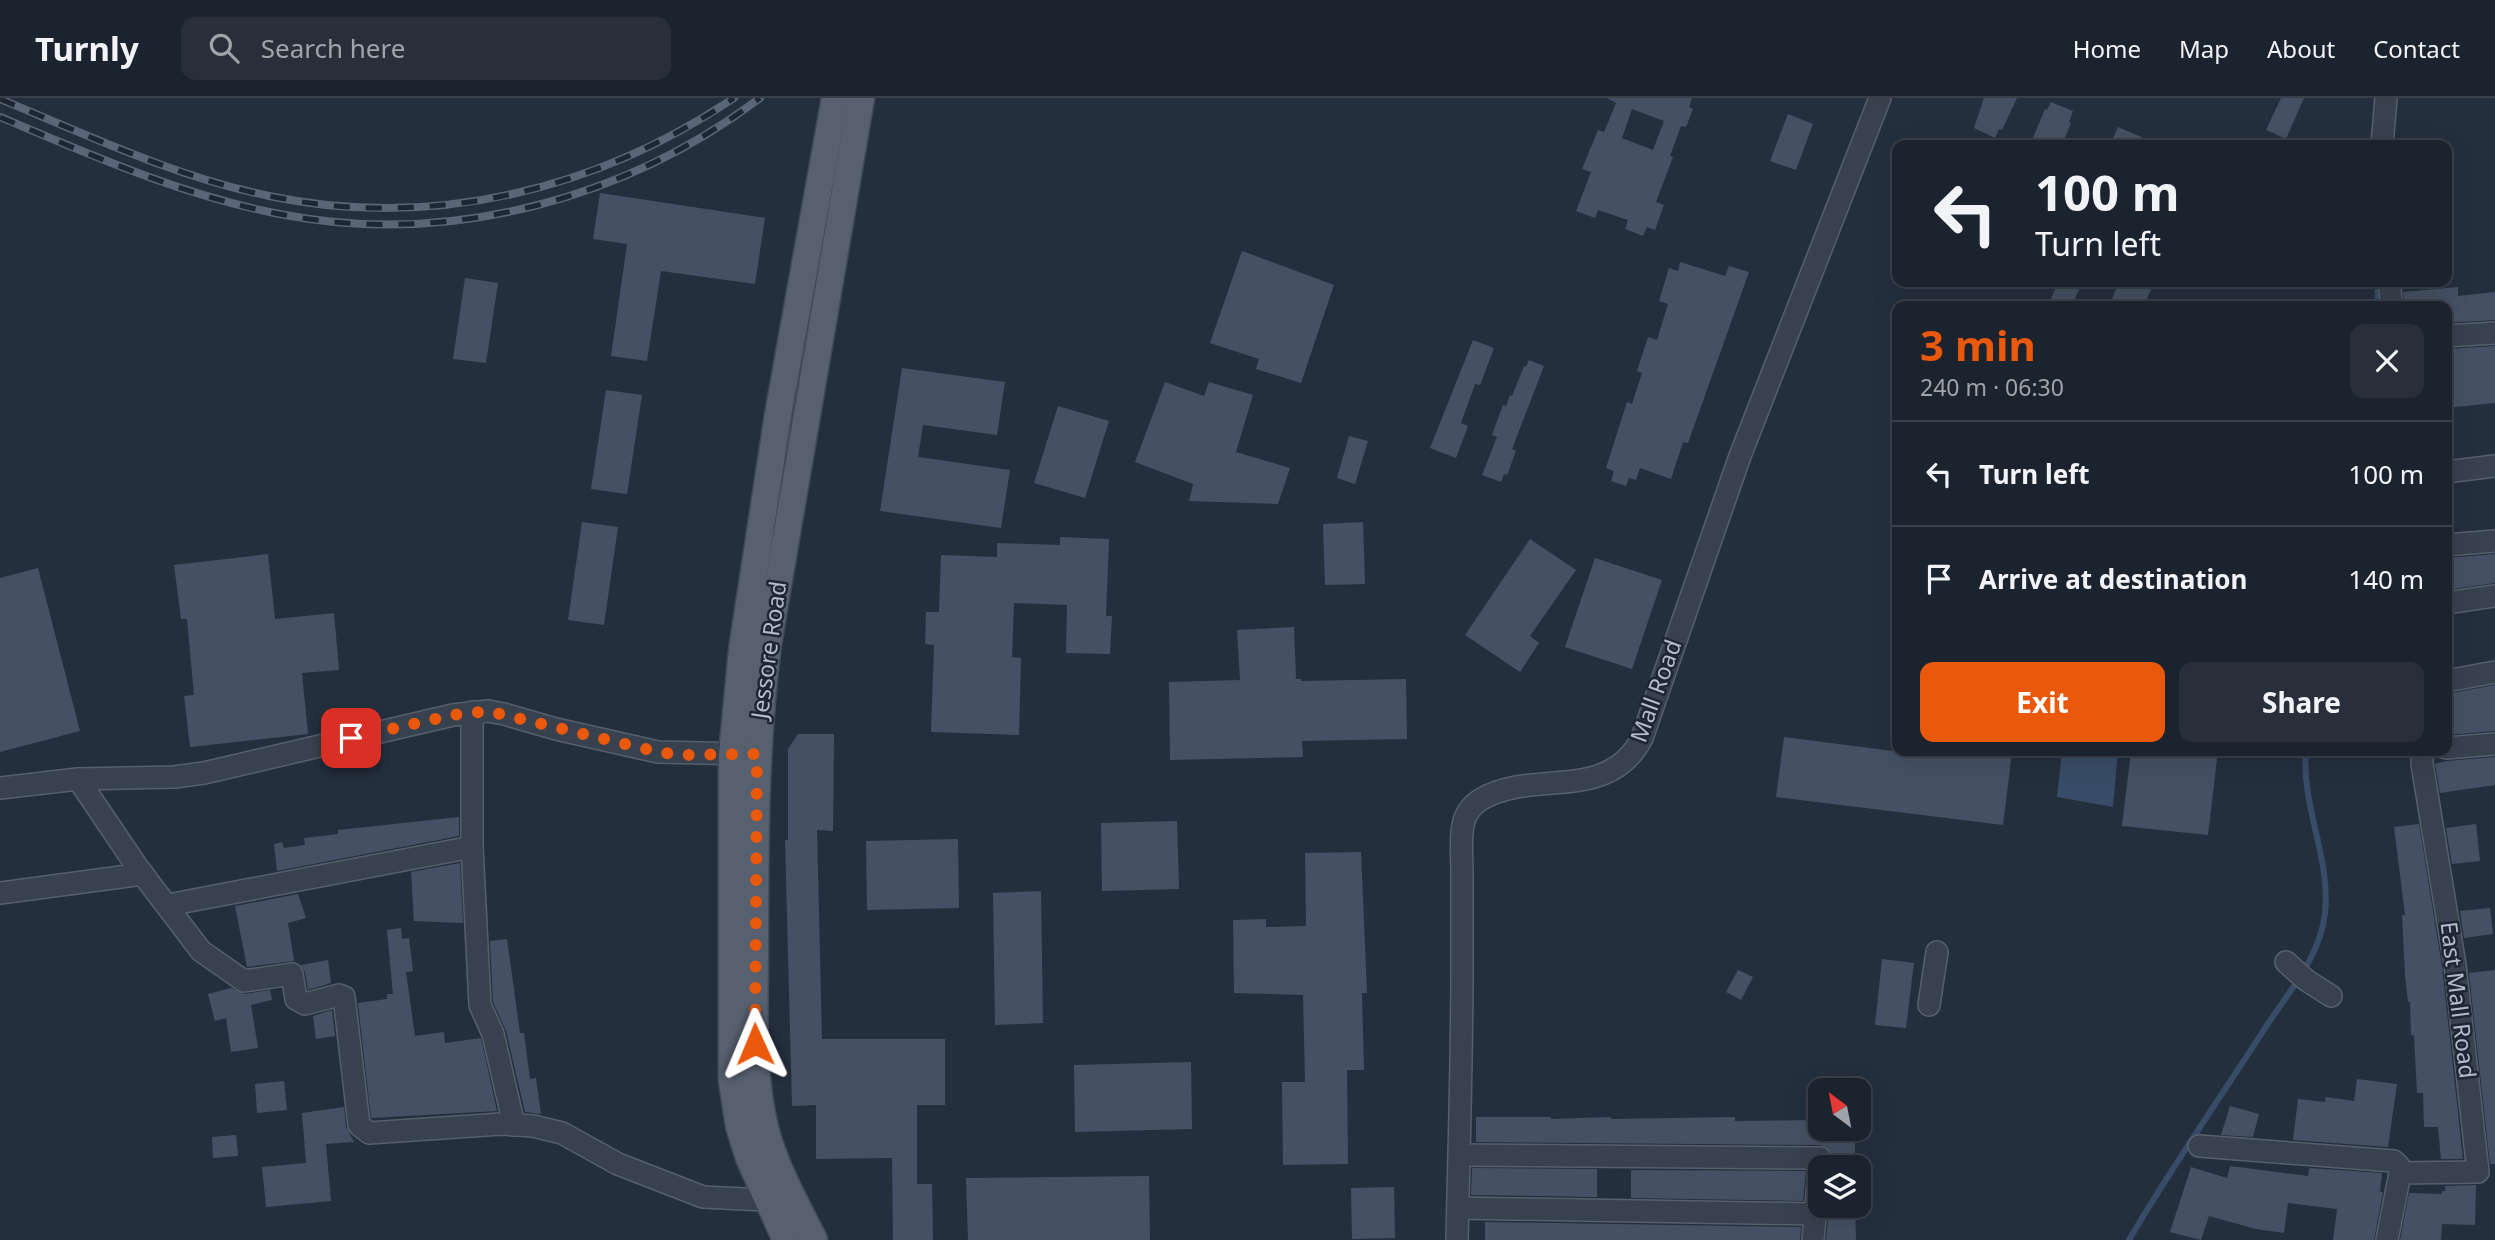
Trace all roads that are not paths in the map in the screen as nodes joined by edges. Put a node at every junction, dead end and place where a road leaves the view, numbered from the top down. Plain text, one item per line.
1 (835, 98) edge
2 (861, 98) edge
3 (1880, 98) edge
4 (2386, 98) edge
5 (2382, 140) edge
6 (2495, 333) edge
7 (2452, 336) edge
8 (2495, 466) edge
9 (2452, 471) edge
10 (2495, 541) edge
11 (2452, 545) edge
12 (2495, 596) edge
13 (2452, 602) edge
14 (2495, 673) edge
15 (2452, 680) edge
16 (472, 712) junction
17 (2495, 744) edge
18 (2452, 748) edge
19 (744, 755) junction
20 (2422, 756) edge
21 (78, 779) junction
22 (0, 788) edge
23 (472, 848) junction
24 (143, 874) junction
25 (0, 892) edge
26 (168, 905) junction
27 (1937, 952) dead end
28 (2286, 962) dead end
29 (2331, 996) dead end
30 (1929, 1005) dead end
31 (514, 1125) junction
32 (2199, 1146) dead end
33 (1459, 1154) junction
34 (1808, 1158) edge
35 (2487, 1172) edge
36 (2400, 1173) junction
37 (766, 1200) junction
38 (1458, 1208) junction
39 (1808, 1214) edge
40 (1816, 1218) edge
41 (786, 1240) edge
42 (814, 1240) edge
43 (1457, 1240) edge
44 (1813, 1240) edge
45 (2387, 1240) edge

1 - 19 main road, Jessore Road
2 - 19 main road, Jessore Road
3 - 33 street, Mall Road
4 - 5 street
6 - 7 street
8 - 9 street
10 - 11 street
12 - 13 street
14 - 15 street
16 - 19 street
16 - 21 street
16 - 23 street
17 - 18 street
19 - 37 main road, Jessore Road
19 - 42 main road, Jessore Road
20 - 35 street, East Mall Road
21 - 22 street
21 - 24 street
23 - 26 street
23 - 31 street
24 - 25 street
24 - 26 street
26 - 31 street
27 - 30 street
28 - 29 street
31 - 37 street
32 - 36 street
33 - 34 street
33 - 38 street, Mall Road
35 - 36 street, East Mall Road
36 - 45 street
37 - 41 main road, Jessore Road
38 - 39 street
38 - 43 street, Mall Road
40 - 44 street

